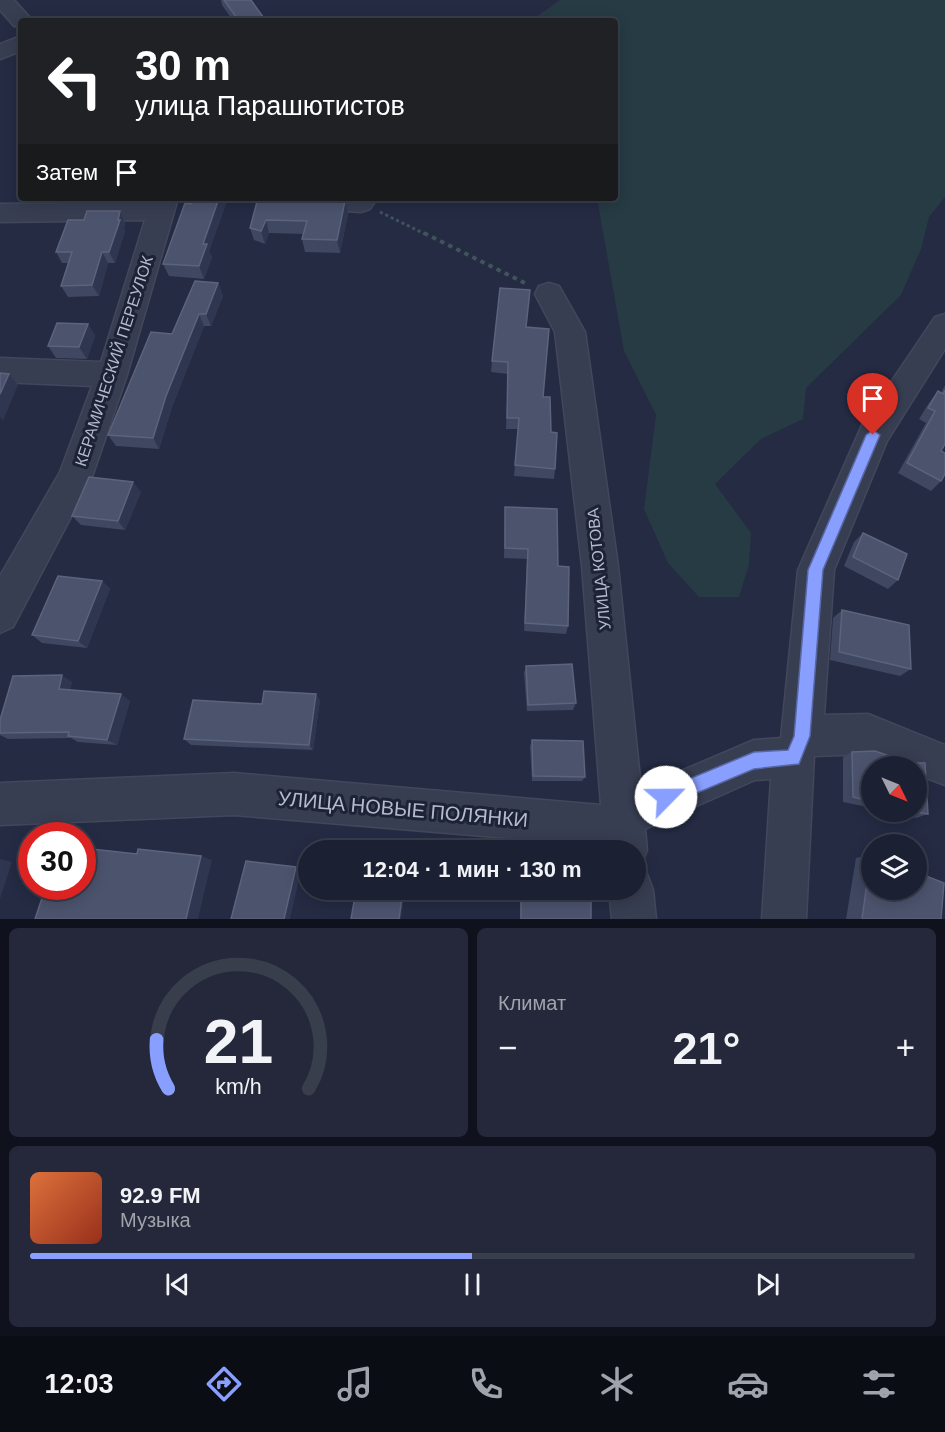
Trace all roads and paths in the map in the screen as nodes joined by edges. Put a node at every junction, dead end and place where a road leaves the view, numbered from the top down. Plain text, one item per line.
1 (2, 0) edge
2 (19, 18) edge
3 (18, 45) edge
4 (0, 52) edge
5 (324, 201) edge
6 (361, 203) joint
7 (164, 205) edge
8 (0, 213) edge
9 (549, 294) joint
10 (945, 325) edge
11 (0, 370) edge
12 (112, 375) junction
13 (4, 596) edge
14 (798, 747) junction
15 (945, 765) edge
16 (0, 804) edge
17 (625, 833) edge
18 (632, 900) edge
19 (634, 919) edge
20 (784, 919) edge

1 - 2 street
3 - 4 street
5 - 6 street
6 - 9 path
7 - 8 street
7 - 12 street, КЕРАМИЧЕСКИЙ ПЕРЕУЛОК
9 - 17 street, УЛИЦА КОТОВА
10 - 14 street
11 - 12 street
12 - 13 street, КЕРАМИЧЕСКИЙ ПЕРЕУЛОК
14 - 15 street, УЛИЦА НОВЫЕ ПОЛЯНКИ
14 - 17 street, УЛИЦА НОВЫЕ ПОЛЯНКИ
14 - 20 street
16 - 17 street, УЛИЦА НОВЫЕ ПОЛЯНКИ
18 - 19 street

